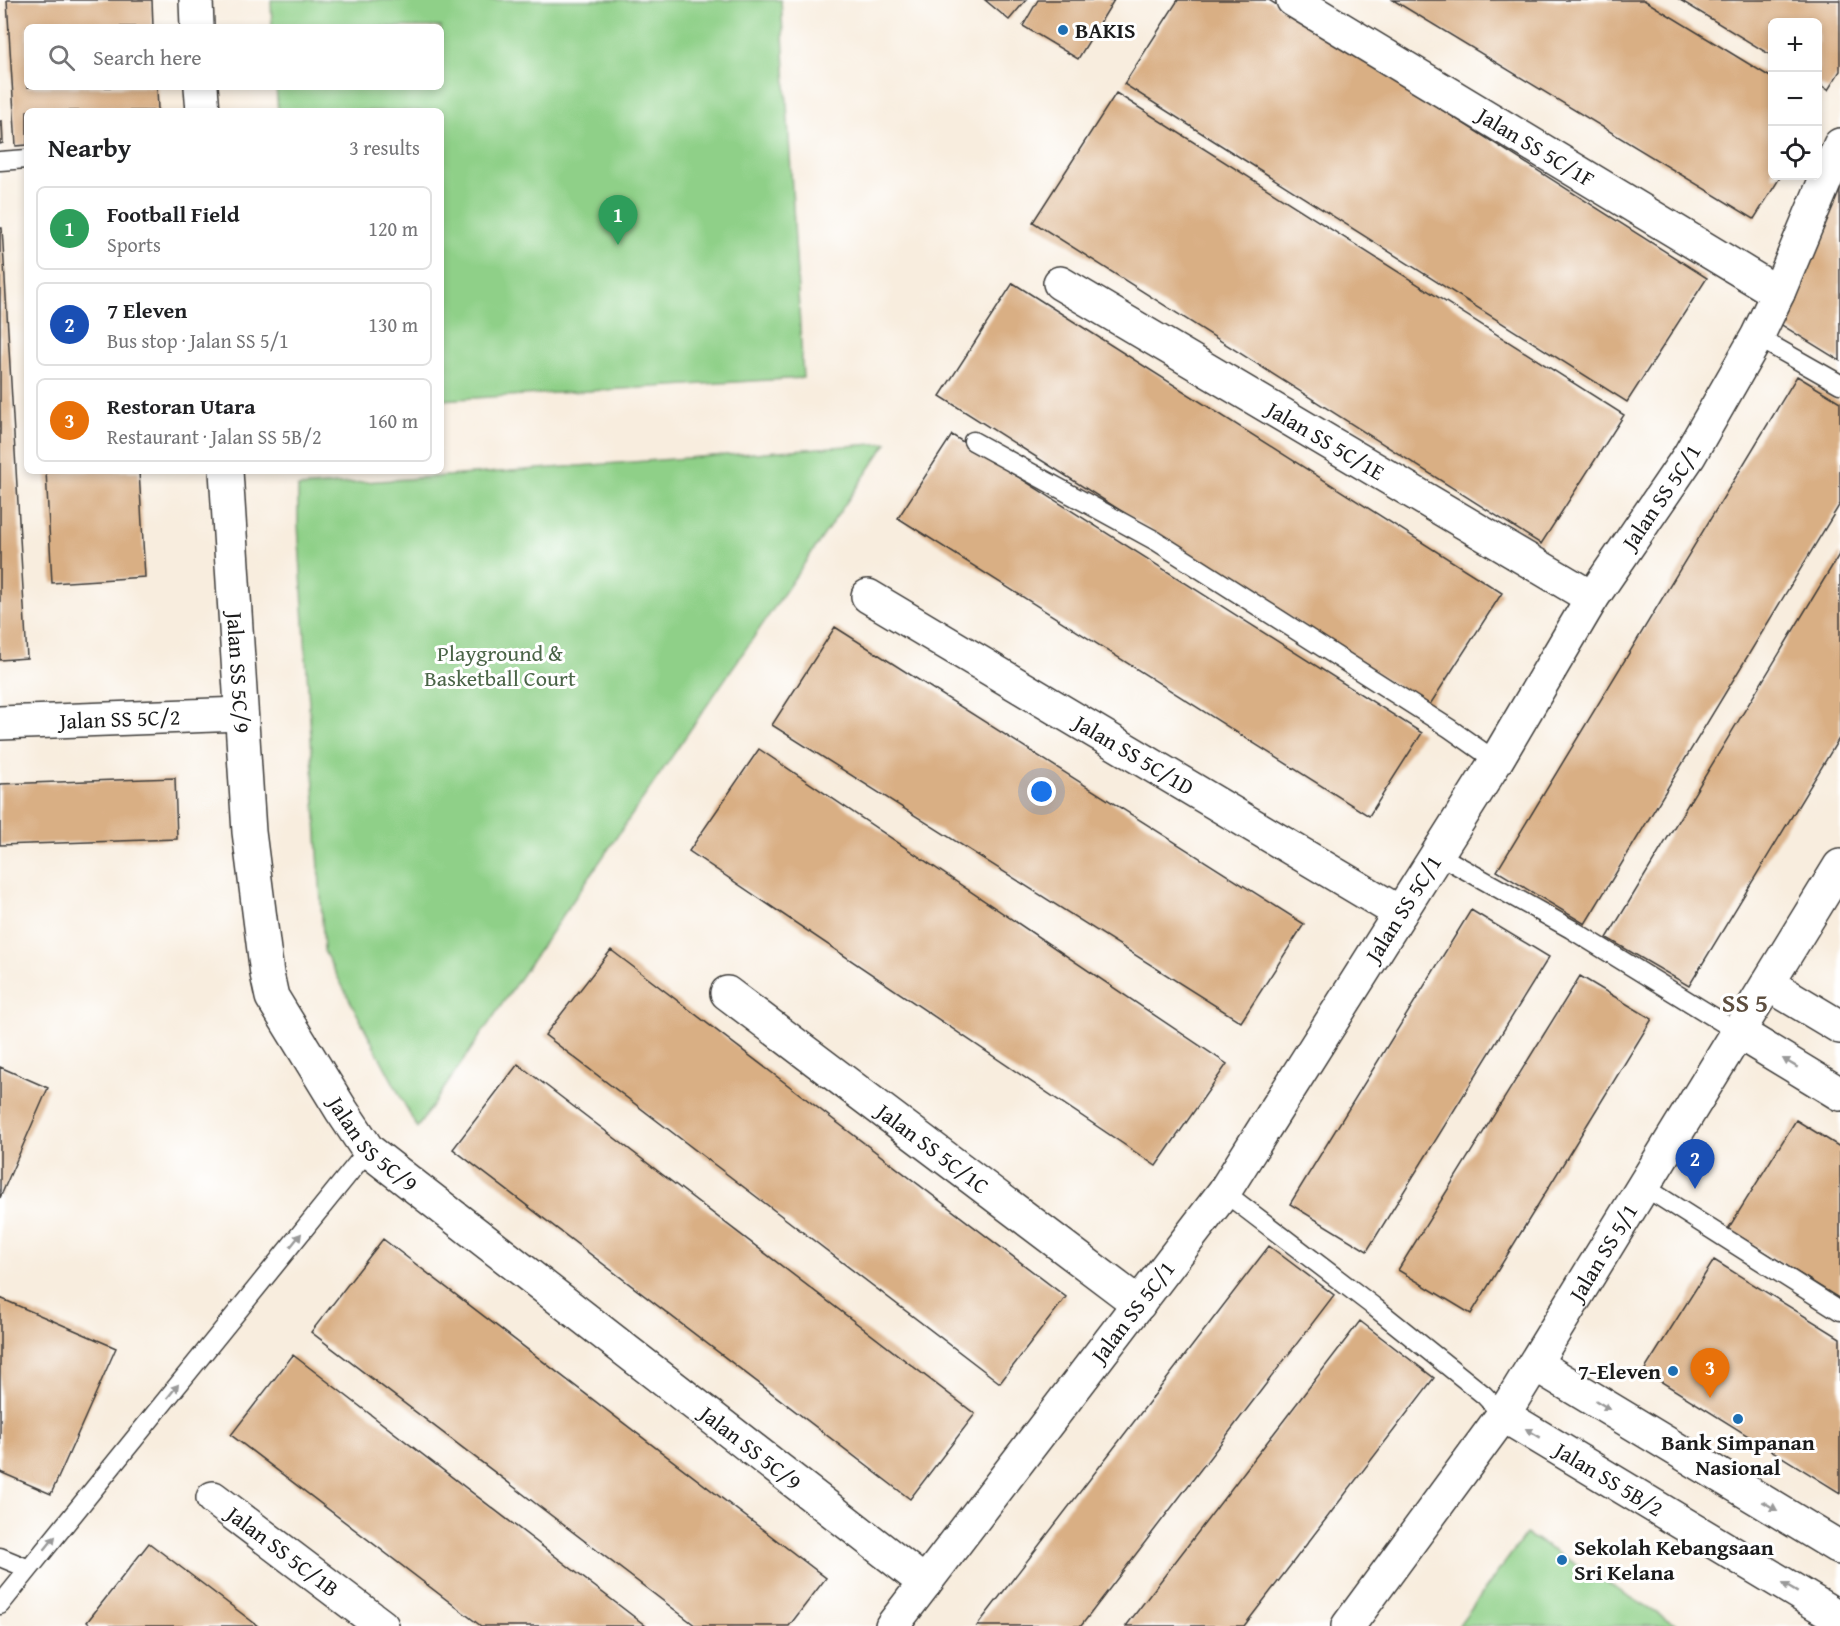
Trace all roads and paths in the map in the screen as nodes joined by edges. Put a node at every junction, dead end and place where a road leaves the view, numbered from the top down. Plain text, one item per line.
1 (196, 0) edge
2 (1293, 0) edge
3 (197, 24) edge
4 (201, 90) edge
5 (203, 108) edge
6 (1840, 144) edge
7 (24, 159) edge
8 (0, 161) edge
9 (1060, 283) dead end
10 (1778, 292) junction
11 (1757, 337) junction
12 (1840, 384) edge
13 (973, 441) dead end
14 (226, 474) edge
15 (868, 596) dead end
16 (1593, 598) junction
17 (241, 714) junction
18 (0, 723) edge
19 (1496, 761) junction
20 (1437, 854) junction
21 (1840, 866) edge
22 (1400, 914) junction
23 (1768, 984) junction
24 (727, 993) dead end
25 (1840, 1028) edge
26 (1738, 1032) junction
27 (1840, 1094) edge
28 (368, 1150) junction
29 (1644, 1186) junction
30 (1224, 1192) junction
31 (1138, 1304) junction
32 (1840, 1311) edge
33 (1535, 1364) junction
34 (1503, 1415) junction
35 (213, 1498) dead end
36 (1840, 1548) edge
37 (0, 1557) edge
38 (29, 1569) junction
39 (925, 1583) junction
40 (0, 1605) edge
41 (1840, 1618) edge
42 (382, 1626) edge
43 (892, 1626) edge
44 (1348, 1626) edge

1 - 3 street
2 - 10 street, Jalan SS 5C/1F
4 - 5 street
6 - 10 street, Jalan SS 5C/1
7 - 8 lane
9 - 16 street, Jalan SS 5C/1E
10 - 11 street, Jalan SS 5C/1
11 - 12 lane
11 - 16 street, Jalan SS 5C/1
13 - 19 lane
14 - 17 street, Jalan SS 5C/9
15 - 22 street, Jalan SS 5C/1D
16 - 19 street, Jalan SS 5C/1
17 - 18 street, Jalan SS 5C/2
17 - 28 street, Jalan SS 5C/9
19 - 20 street, Jalan SS 5C/1
20 - 22 street, Jalan SS 5C/1
20 - 26 lane
21 - 23 street, Jalan SS 5/1
22 - 30 street, Jalan SS 5C/1
23 - 25 street
23 - 26 street, Jalan SS 5/1
24 - 31 street, Jalan SS 5C/1C
27 -> 26 street
26 - 29 street, Jalan SS 5/1
38 -> 28 lane
28 - 39 street, Jalan SS 5C/9
29 - 32 lane
29 - 33 street, Jalan SS 5/1
30 - 31 street, Jalan SS 5C/1
30 - 34 lane
31 - 39 street, Jalan SS 5C/1
33 - 34 street, Jalan SS 5/1
33 -> 36 street
41 -> 34 street, Jalan SS 5B/2
34 - 44 street, Jalan SS 5/1
35 - 42 street, Jalan SS 5C/1B
37 - 38 lane
38 - 40 lane
39 - 43 street, Jalan SS 5C/1

